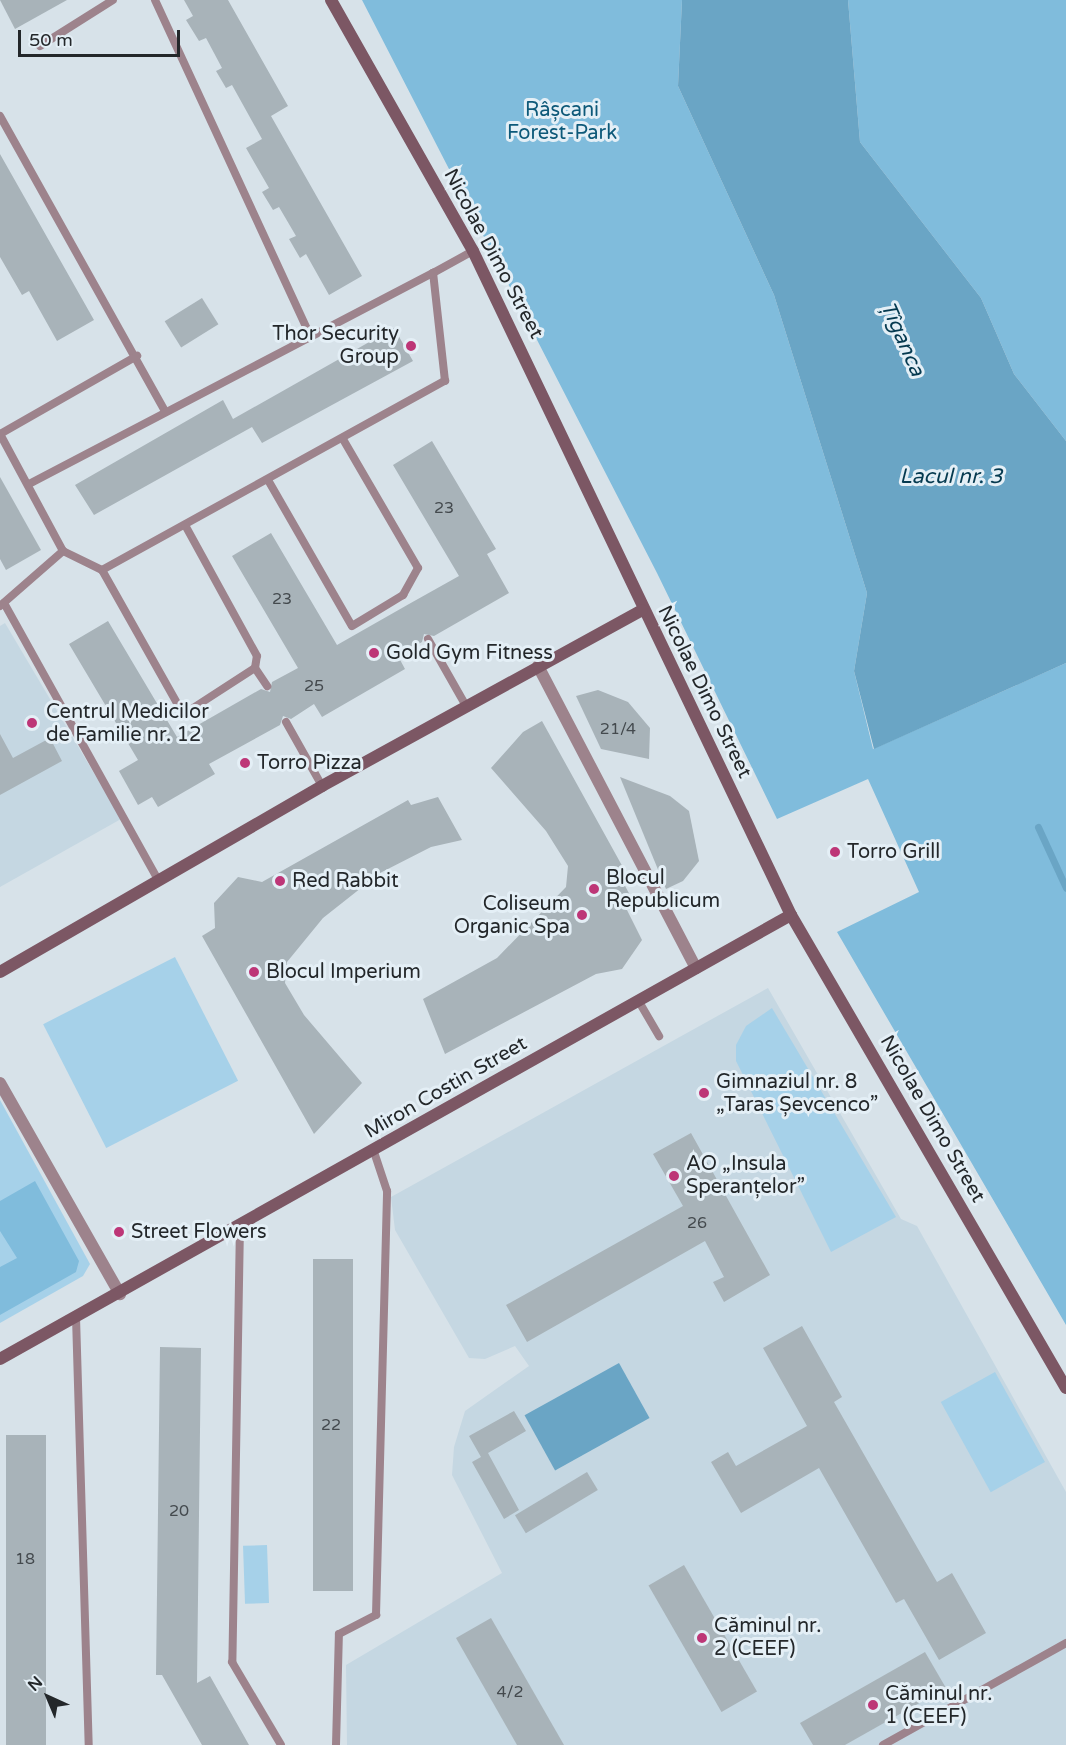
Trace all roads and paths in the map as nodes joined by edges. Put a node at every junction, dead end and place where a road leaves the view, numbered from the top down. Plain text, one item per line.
1 (113, 0) edge
2 (155, 0) edge
3 (331, 0) edge
4 (40, 46) dead end
5 (0, 116) edge
6 (473, 251) junction
7 (433, 273) junction
8 (309, 333) junction
9 (136, 356) junction
10 (164, 409) junction
11 (0, 434) edge
12 (343, 439) junction
13 (268, 480) junction
14 (29, 484) junction
15 (185, 525) junction
16 (63, 551) junction
17 (102, 570) junction
18 (403, 595) junction
19 (409, 604) dead end
20 (2, 605) edge
21 (642, 610) junction
22 (428, 639) dead end
23 (537, 666) junction
24 (255, 668) junction
25 (267, 686) dead end
26 (466, 706) junction
27 (286, 722) dead end
28 (322, 786) junction
29 (159, 881) junction
30 (791, 915) junction
31 (696, 968) junction
32 (0, 972) edge
33 (638, 1000) junction
34 (659, 1036) dead end
35 (0, 1083) edge
36 (374, 1152) junction
37 (240, 1225) junction
38 (120, 1294) junction
39 (76, 1317) junction
40 (0, 1359) edge
41 (1066, 1388) edge
42 (1066, 1642) edge
43 (89, 1745) edge
44 (281, 1745) edge
45 (336, 1745) edge
46 (884, 1745) edge

1 - 4 lane
2 - 8 lane
3 - 6 street, Nicolae Dimo Street
5 - 9 lane
6 - 7 lane
6 - 21 street, Nicolae Dimo Street
7 - 8 lane
7 - 12 lane
8 - 10 lane
9 - 10 lane
9 - 11 lane
10 - 14 lane
11 - 14 lane
12 - 13 lane
12 - 18 lane
13 - 15 lane
13 - 18 lane
14 - 16 lane
15 - 17 lane
15 - 24 lane
16 - 17 lane
16 - 20 lane
17 - 24 lane
18 - 19 lane
20 - 29 lane
21 - 23 street
21 - 30 street, Nicolae Dimo Street
22 - 26 lane
23 - 26 street
23 - 31 street
24 - 25 lane
26 - 28 street
27 - 28 lane
28 - 29 street
29 - 32 street
30 - 31 street, Miron Costin Street
30 - 41 street, Nicolae Dimo Street
31 - 33 street, Miron Costin Street
33 - 34 lane
33 - 36 street, Miron Costin Street
35 - 38 street
36 - 37 street, Miron Costin Street
36 - 45 lane
37 - 38 street, Miron Costin Street
37 - 44 lane
38 - 39 street, Miron Costin Street
39 - 40 street, Miron Costin Street
39 - 43 lane
42 - 46 lane

